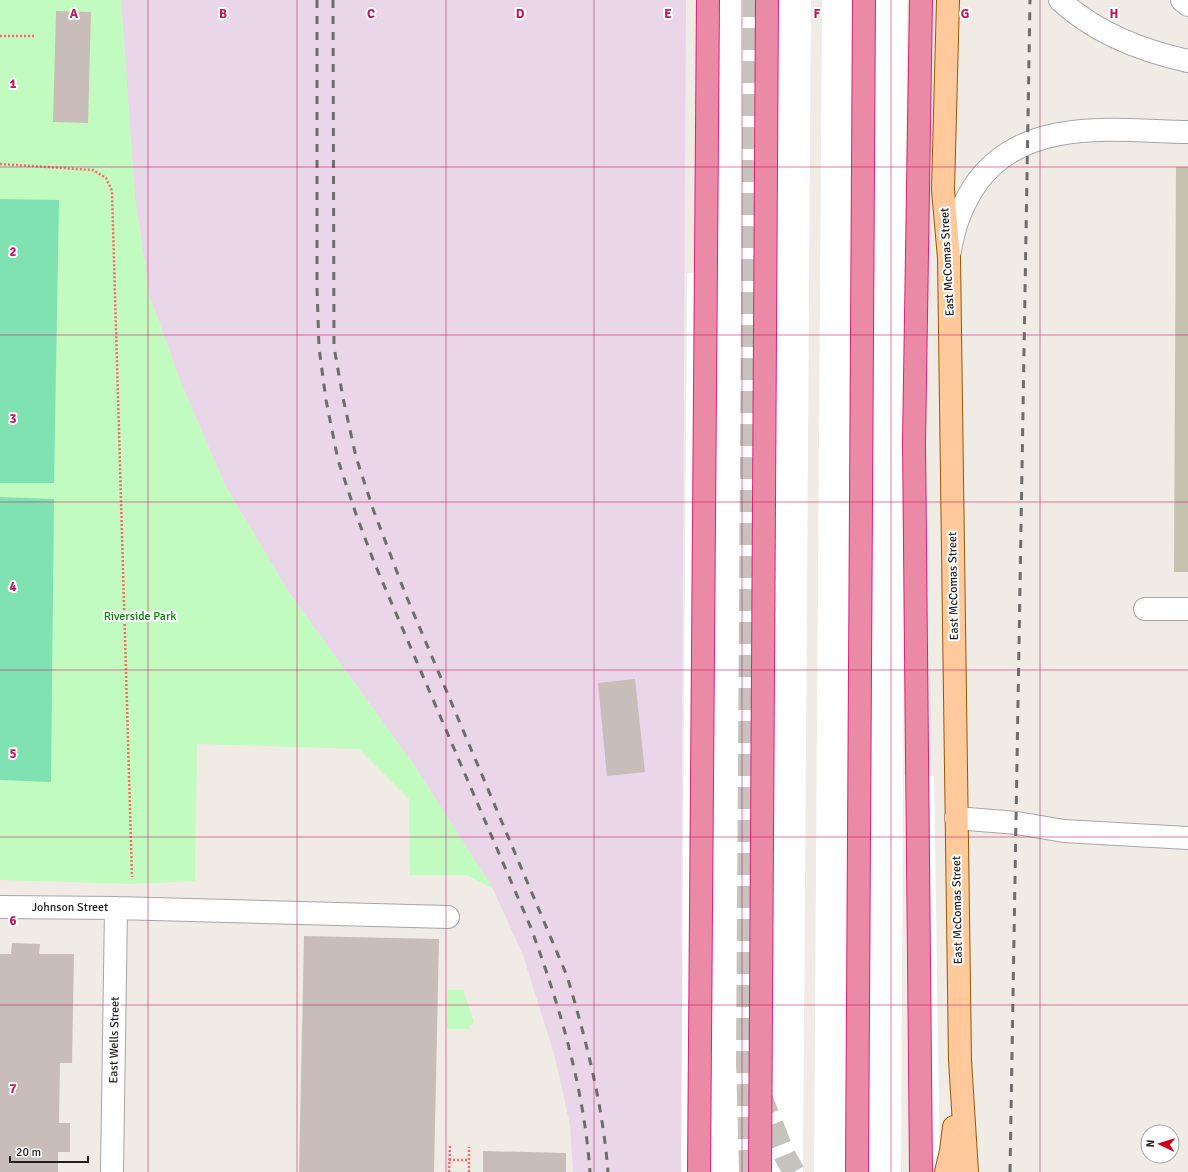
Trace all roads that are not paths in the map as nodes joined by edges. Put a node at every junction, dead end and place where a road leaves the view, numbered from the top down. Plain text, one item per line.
1 (708, 0) edge
2 (767, 0) edge
3 (864, 0) edge
4 (921, 0) edge
5 (948, 0) edge
6 (1060, 0) edge
7 (1182, 0) edge
8 (1188, 5) edge
9 (1188, 61) edge
10 (1188, 132) edge
11 (949, 258) junction
12 (1145, 609) dead end
13 (1188, 609) edge
14 (956, 818) junction
15 (1188, 838) edge
16 (0, 907) edge
17 (116, 908) junction
18 (448, 917) dead end
19 (960, 1060) junction
20 (112, 1172) edge
21 (699, 1172) edge
22 (760, 1172) edge
23 (856, 1172) edge
24 (921, 1172) edge
25 (946, 1172) edge
26 (967, 1172) edge

1 - 21 highway
2 - 22 highway, bridge
3 - 23 highway
4 - 24 highway
5 - 11 main road, East McComas Street
6 - 9 street
7 - 8 street
10 - 11 street
11 - 14 main road, East McComas Street
12 - 13 street
14 - 15 street
14 - 19 main road, East McComas Street
16 - 17 street, Johnson Street
17 - 18 street, Johnson Street
17 - 20 street, East Wells Street
19 - 25 main road
19 - 26 main road, East McComas Street

